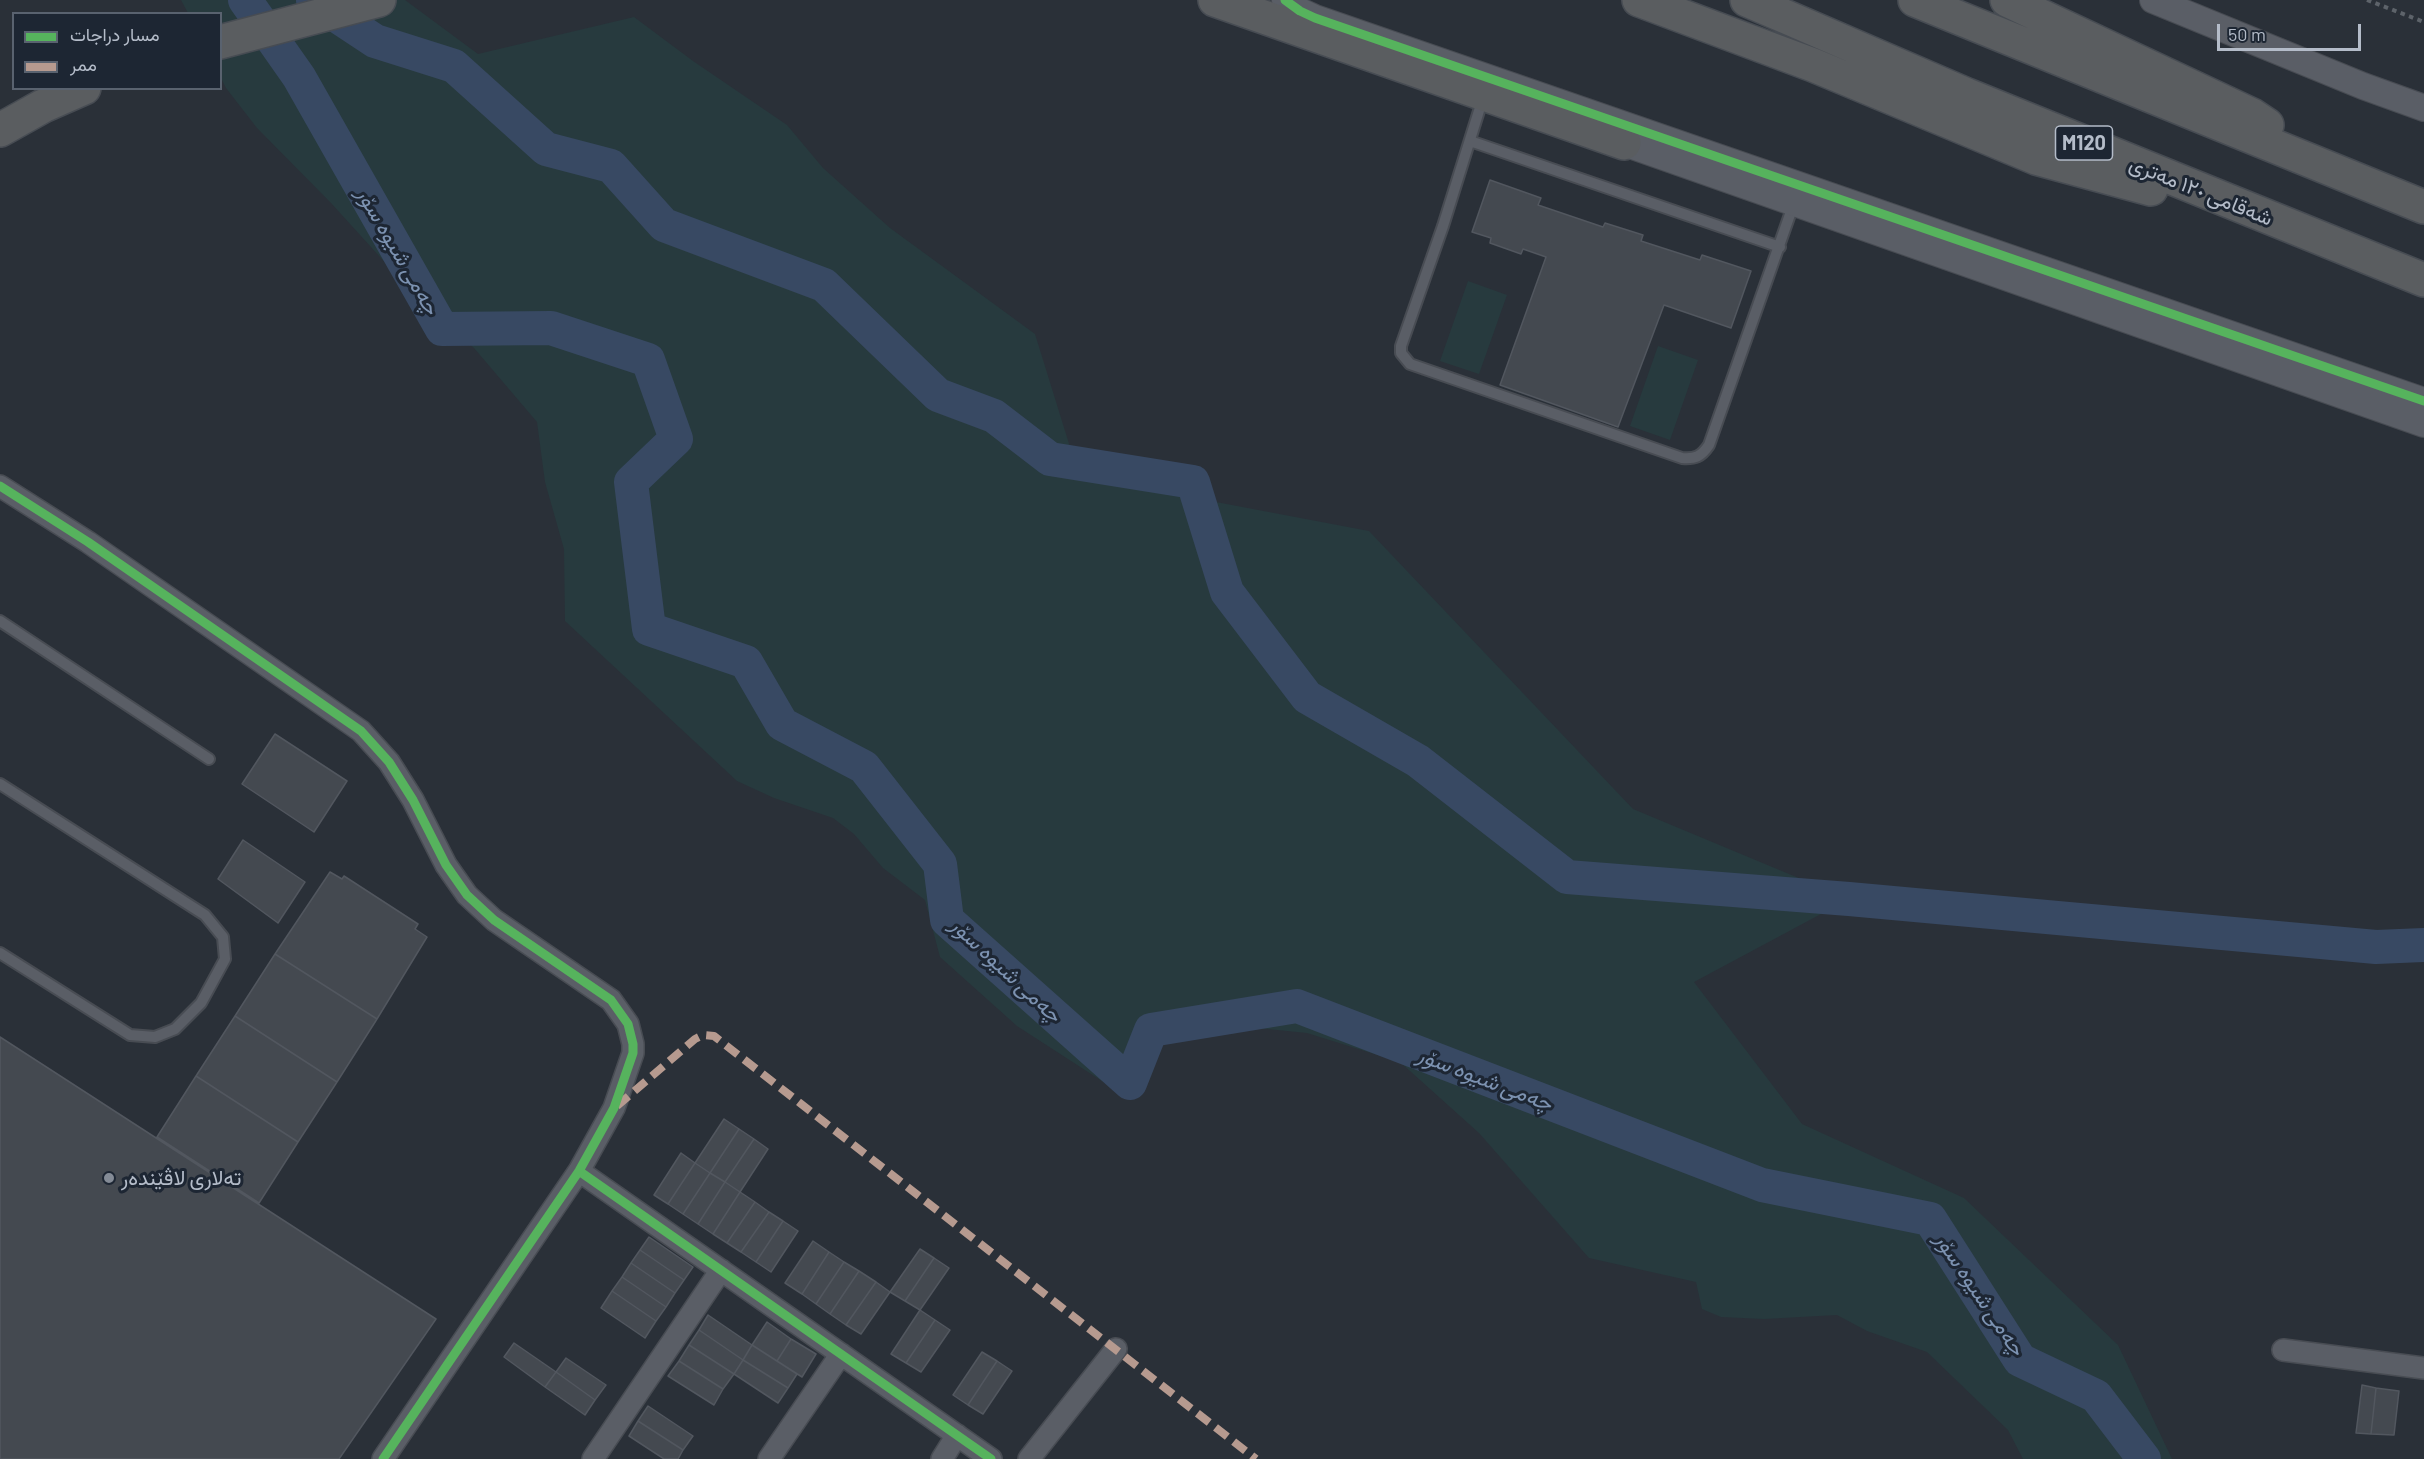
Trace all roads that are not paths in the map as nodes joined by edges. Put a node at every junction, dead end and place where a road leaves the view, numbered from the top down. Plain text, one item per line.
1 (379, 0) edge
2 (1215, 0) edge
3 (1286, 0) edge
4 (1639, 0) edge
5 (1666, 0) edge
6 (1747, 0) edge
7 (1916, 0) edge
8 (2007, 0) edge
9 (2153, 0) edge
10 (222, 41) edge
11 (1812, 65) junction
12 (79, 90) edge
13 (1484, 94) junction
14 (2424, 108) edge
15 (0, 130) edge
16 (1470, 141) junction
17 (1624, 143) joint
18 (2332, 171) junction
19 (1794, 203) junction
20 (2424, 207) edge
21 (2287, 226) junction
22 (1780, 247) junction
23 (2423, 280) edge
24 (2424, 401) edge
25 (2424, 424) edge
26 (0, 486) edge
27 (0, 621) edge
28 (209, 759) dead end
29 (0, 784) edge
30 (0, 953) edge
31 (579, 1171) junction
32 (721, 1270) junction
33 (1116, 1349) dead end
34 (2283, 1350) dead end
35 (841, 1354) junction
36 (2424, 1368) edge
37 (957, 1435) junction
38 (383, 1459) edge
39 (593, 1459) edge
40 (769, 1459) edge
41 (942, 1459) edge
42 (991, 1459) edge
43 (1029, 1459) edge

1 - 10 highway
2 - 13 highway
3 - 24 street
4 - 11 highway
5 - 11 highway
6 - 21 highway, شەقامی ١٢٠ مەتری / M120
7 - 18 highway
8 - 18 highway
9 - 14 street
11 - 21 highway
12 - 15 highway
13 - 16 lane
13 - 17 highway
16 - 22 lane
16 - 22 lane
17 - 19 street
18 - 20 highway
19 - 22 lane
19 - 25 street
21 - 23 highway, شەقامی ١٢٠ مەتری / M120
26 - 31 street
27 - 28 lane
29 - 30 lane
31 - 32 street
31 - 38 street
32 - 35 street
32 - 39 street
33 - 43 street
34 - 36 street
35 - 37 street
35 - 40 street
37 - 41 street
37 - 42 street

